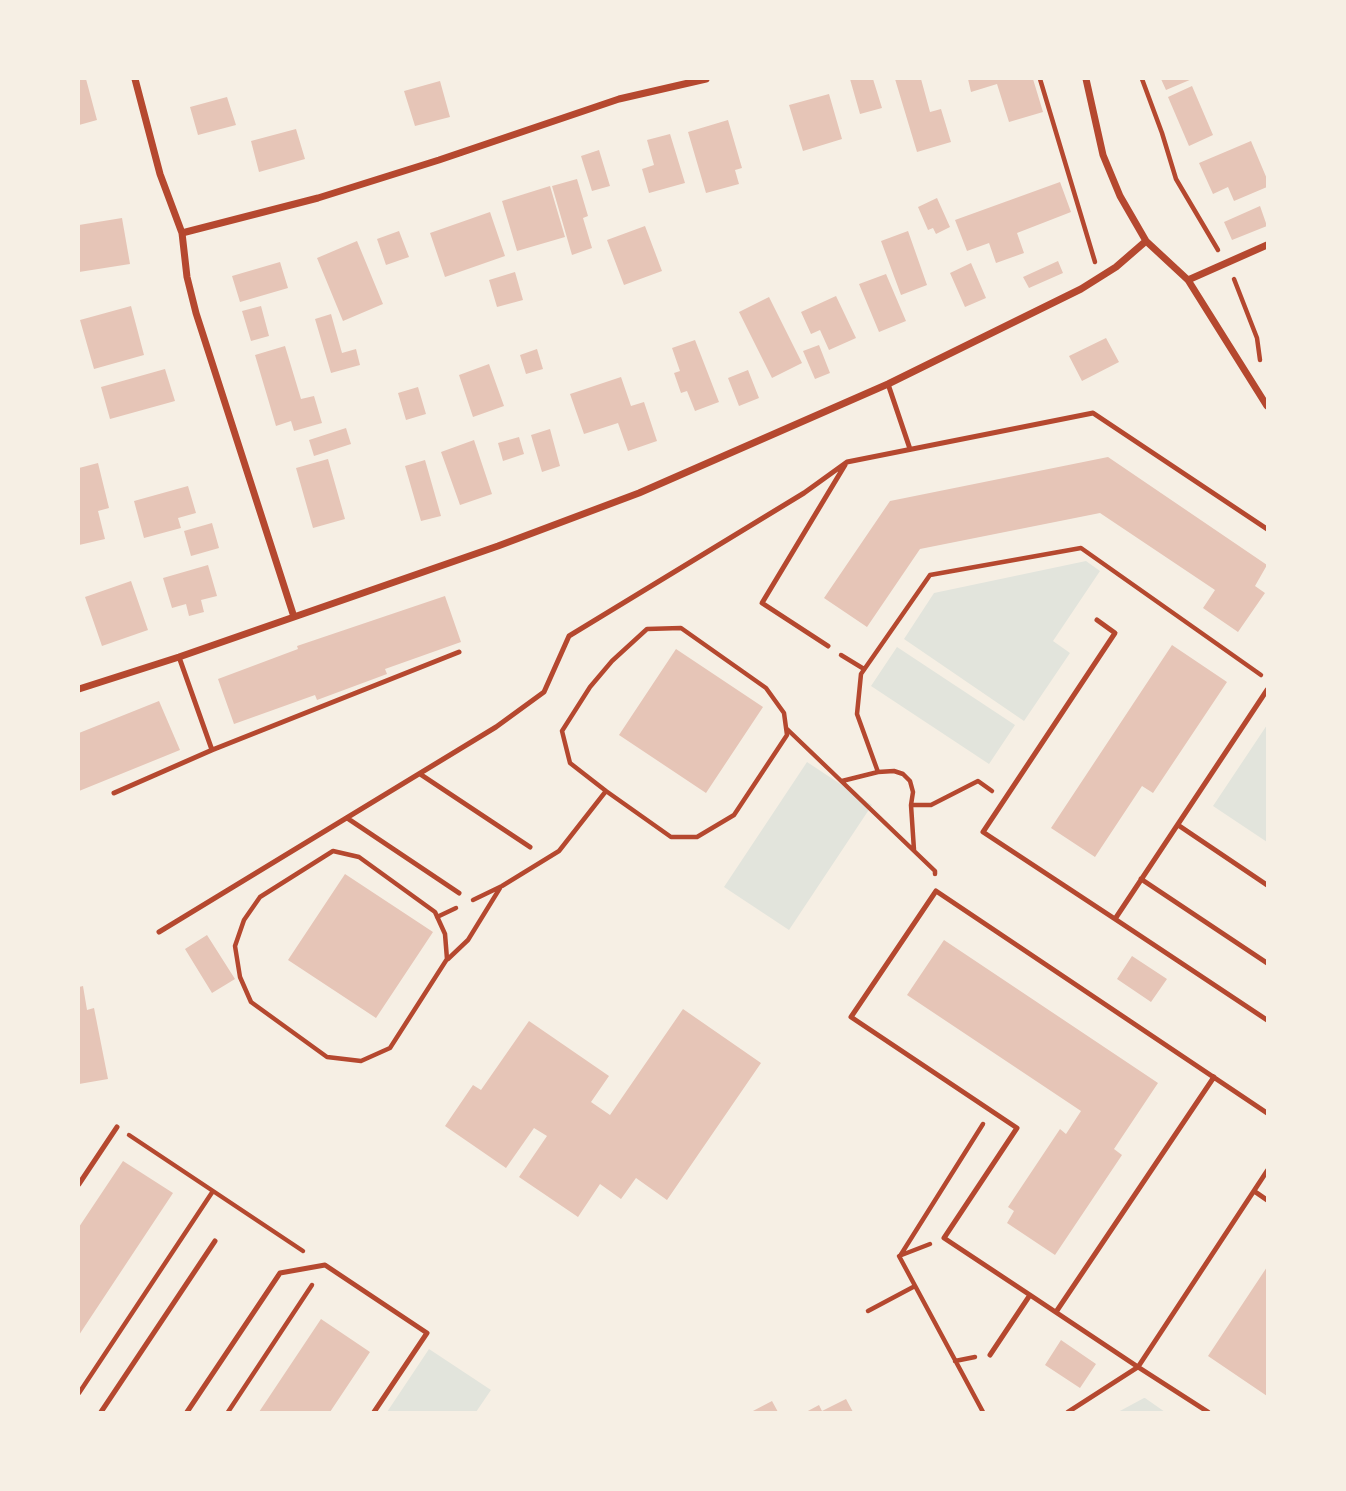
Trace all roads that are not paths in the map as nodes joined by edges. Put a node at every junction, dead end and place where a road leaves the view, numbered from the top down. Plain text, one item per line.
1 (135, 79) edge
2 (706, 79) edge
3 (1086, 79) edge
4 (182, 233) junction
5 (1146, 241) junction
6 (1267, 244) edge
7 (1188, 280) junction
8 (888, 384) junction
9 (1267, 406) edge
10 (910, 450) junction
11 (847, 462) junction
12 (1267, 529) edge
13 (294, 617) junction
14 (1097, 620) dead end
15 (828, 646) road end
16 (458, 652) dead end
17 (178, 657) junction
18 (79, 689) edge
19 (1267, 690) edge
20 (212, 750) junction
21 (420, 774) junction
22 (114, 793) dead end
23 (347, 818) junction
24 (1178, 825) junction
25 (530, 847) dead end
26 (1141, 879) junction
27 (1267, 885) edge
28 (459, 893) dead end
29 (1115, 919) junction
30 (159, 932) dead end
31 (1267, 963) edge
32 (1267, 1020) edge
33 (1214, 1077) junction
34 (1267, 1113) edge
35 (117, 1127) road end
36 (1267, 1171) edge
37 (79, 1184) edge
38 (1254, 1191) junction
39 (1267, 1200) edge
40 (215, 1241) dead end
41 (1030, 1295) junction
42 (1056, 1312) junction
43 (990, 1355) dead end
44 (1138, 1367) junction
45 (101, 1412) edge
46 (187, 1412) edge
47 (374, 1412) edge
48 (1068, 1412) edge
49 (1208, 1412) edge

1 - 4 street
2 - 4 street
3 - 5 street
4 - 13 street
5 - 7 street
5 - 8 street
6 - 7 street
7 - 9 street
8 - 10 lane
8 - 13 street
10 - 11 lane
10 - 12 lane
11 - 15 lane
11 - 21 lane
13 - 17 street
14 - 29 lane
16 - 20 lane
17 - 18 street
17 - 20 lane
19 - 24 lane
20 - 22 lane
21 - 23 lane
21 - 25 lane
23 - 28 lane
23 - 30 lane
24 - 26 lane
24 - 27 lane
26 - 29 lane
26 - 31 lane
29 - 32 lane
33 - 34 lane
33 - 41 lane
33 - 42 lane
35 - 37 lane
36 - 38 lane
38 - 39 lane
38 - 44 lane
40 - 45 lane
41 - 42 lane
41 - 43 lane
42 - 44 lane
44 - 48 lane
44 - 49 lane
46 - 47 lane

